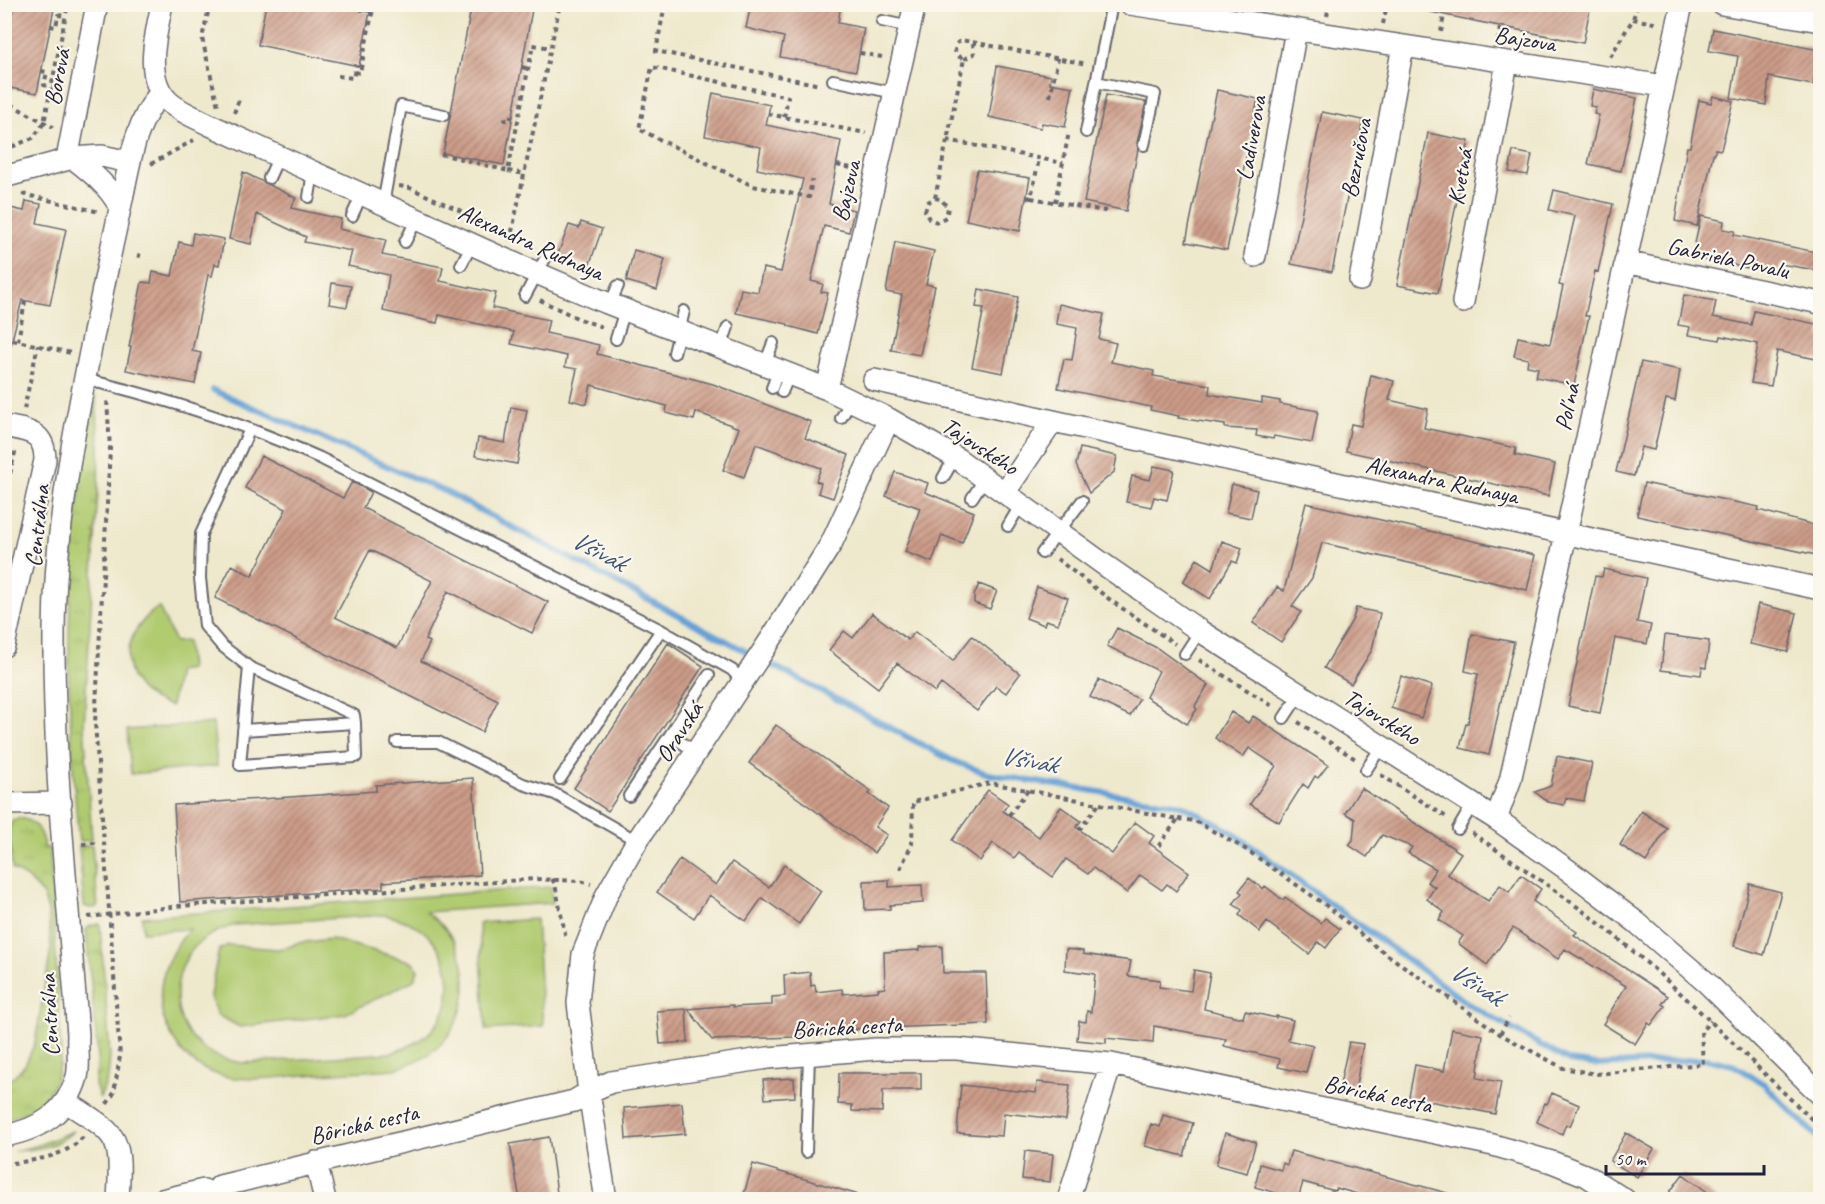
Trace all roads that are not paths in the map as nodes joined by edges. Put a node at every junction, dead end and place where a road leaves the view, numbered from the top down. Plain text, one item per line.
1 (97, 4) edge
2 (162, 4) edge
3 (915, 4) edge
4 (1112, 4) edge
5 (1130, 4) edge
6 (1682, 4) edge
7 (1722, 4) edge
8 (1821, 21) edge
9 (886, 22) road end
10 (910, 27) junction
11 (1296, 30) junction
12 (1403, 46) junction
13 (1507, 62) junction
14 (833, 80) road end
15 (1096, 82) junction
16 (1664, 86) junction
17 (885, 91) junction
18 (161, 92) junction
19 (444, 115) dead end
20 (1086, 132) dead end
21 (1144, 145) dead end
22 (70, 151) junction
23 (279, 156) junction
24 (139, 164) junction
25 (313, 172) junction
26 (269, 178) dead end
27 (10, 185) edge
28 (362, 194) junction
29 (309, 196) dead end
30 (383, 204) junction
31 (113, 211) junction
32 (352, 216) dead end
33 (417, 219) junction
34 (405, 242) dead end
35 (472, 244) junction
36 (1255, 255) dead end
37 (543, 262) junction
38 (1625, 262) junction
39 (461, 265) dead end
40 (1360, 280) dead end
41 (525, 296) dead end
42 (618, 300) junction
43 (1463, 302) dead end
44 (1821, 303) edge
45 (684, 311) dead end
46 (728, 327) dead end
47 (679, 332) junction
48 (616, 339) dead end
49 (773, 343) dead end
50 (721, 348) junction
51 (674, 353) dead end
52 (778, 377) junction
53 (874, 380) dead end
54 (94, 382) junction
55 (827, 389) junction
56 (889, 419) junction
57 (1053, 421) junction
58 (4, 426) edge
59 (250, 429) junction
60 (955, 458) junction
61 (943, 478) dead end
62 (985, 478) junction
63 (972, 498) dead end
64 (1013, 498) junction
65 (1082, 501) dead end
66 (1008, 526) dead end
67 (1059, 532) junction
68 (1566, 532) junction
69 (1042, 553) dead end
70 (1821, 589) edge
71 (661, 630) junction
72 (1200, 631) junction
73 (4, 646) edge
74 (1185, 654) dead end
75 (249, 666) junction
76 (748, 674) junction
77 (709, 675) dead end
78 (1299, 695) junction
79 (1284, 718) dead end
80 (355, 723) junction
81 (243, 730) junction
82 (670, 735) junction
83 (397, 742) dead end
84 (1381, 747) junction
85 (696, 752) junction
86 (1366, 770) dead end
87 (560, 779) dead end
88 (629, 796) dead end
89 (61, 803) junction
90 (4, 804) edge
91 (1473, 804) junction
92 (1497, 819) junction
93 (1458, 829) dead end
94 (638, 841) junction
95 (809, 1054) junction
96 (1111, 1064) junction
97 (589, 1092) junction
98 (1821, 1094) edge
99 (66, 1102) junction
100 (4, 1136) edge
101 (806, 1152) dead end
102 (316, 1162) junction
103 (1069, 1198) edge
104 (118, 1200) edge
105 (162, 1200) edge
106 (325, 1200) edge
107 (606, 1200) edge
108 (1625, 1200) edge

1 - 22 street, Borová
2 - 18 street
3 - 10 street, Bajzova
4 - 15 lane
5 - 11 street, Bajzova
6 - 16 street, Poľná
7 - 8 street
9 - 10 lane
10 - 17 street, Bajzova
11 - 12 street, Bajzova
11 - 36 street, Ladiverova
12 - 13 street, Bajzova
12 - 40 street, Bezručova
13 - 16 street, Bajzova
13 - 43 street, Kvetná
14 - 17 lane
15 - 20 lane
15 - 21 lane
16 - 38 street, Poľná
17 - 55 street, Bajzova
18 - 23 street, Alexandra Rudnaya
18 - 24 street, Centrálna
19 - 30 lane
22 - 24 street
22 - 27 street
22 - 31 street
23 - 25 street, Alexandra Rudnaya
23 - 26 lane
24 - 31 street, Centrálna
25 - 28 street, Alexandra Rudnaya
25 - 29 lane
28 - 30 street, Alexandra Rudnaya
28 - 32 lane
30 - 33 street, Alexandra Rudnaya
31 - 54 street, Centrálna
33 - 34 lane
33 - 35 street, Alexandra Rudnaya
35 - 37 street, Alexandra Rudnaya
35 - 39 lane
37 - 41 lane
37 - 42 street, Alexandra Rudnaya
38 - 44 street, Gabriela Povalu
38 - 68 street, Poľná
42 - 47 street, Alexandra Rudnaya
42 - 48 lane
45 - 47 lane
46 - 50 lane
47 - 50 street, Alexandra Rudnaya
47 - 51 lane
49 - 52 lane
50 - 52 street, Alexandra Rudnaya
52 - 55 street, Alexandra Rudnaya
53 - 57 street, Alexandra Rudnaya
54 - 59 lane
54 - 89 street, Centrálna
55 - 56 street, Alexandra Rudnaya
56 - 60 street, Tajovského
56 - 76 street, Oravská
57 - 64 street
57 - 68 street, Alexandra Rudnaya
58 - 73 street
59 - 71 lane
59 - 75 lane
60 - 61 lane
60 - 62 street, Tajovského
62 - 63 lane
62 - 64 street, Tajovského
64 - 66 lane
64 - 67 street, Tajovského
65 - 67 lane
67 - 69 lane
67 - 72 street, Tajovského
68 - 70 street, Alexandra Rudnaya
68 - 92 street, Poľná
71 - 76 lane
71 - 87 lane
72 - 74 lane
72 - 78 street, Tajovského
75 - 80 lane
75 - 81 lane
76 - 85 street, Oravská
77 - 82 lane
78 - 79 lane
78 - 84 street, Tajovského
80 - 81 lane
80 - 81 lane
82 - 85 lane
82 - 88 lane
83 - 94 lane
84 - 86 lane
84 - 91 street, Tajovského
85 - 94 street, Oravská
89 - 90 street
89 - 99 street, Centrálna
91 - 92 street, Tajovského
91 - 93 lane
92 - 98 street, Tajovského
94 - 97 street, Oravská
95 - 96 street, Bôrická cesta
95 - 97 street, Bôrická cesta
95 - 101 lane
96 - 103 street
96 - 108 street, Bôrická cesta
97 - 102 street, Bôrická cesta
97 - 107 street
99 - 100 street
99 - 104 street
102 - 105 street, Bôrická cesta
102 - 106 street

